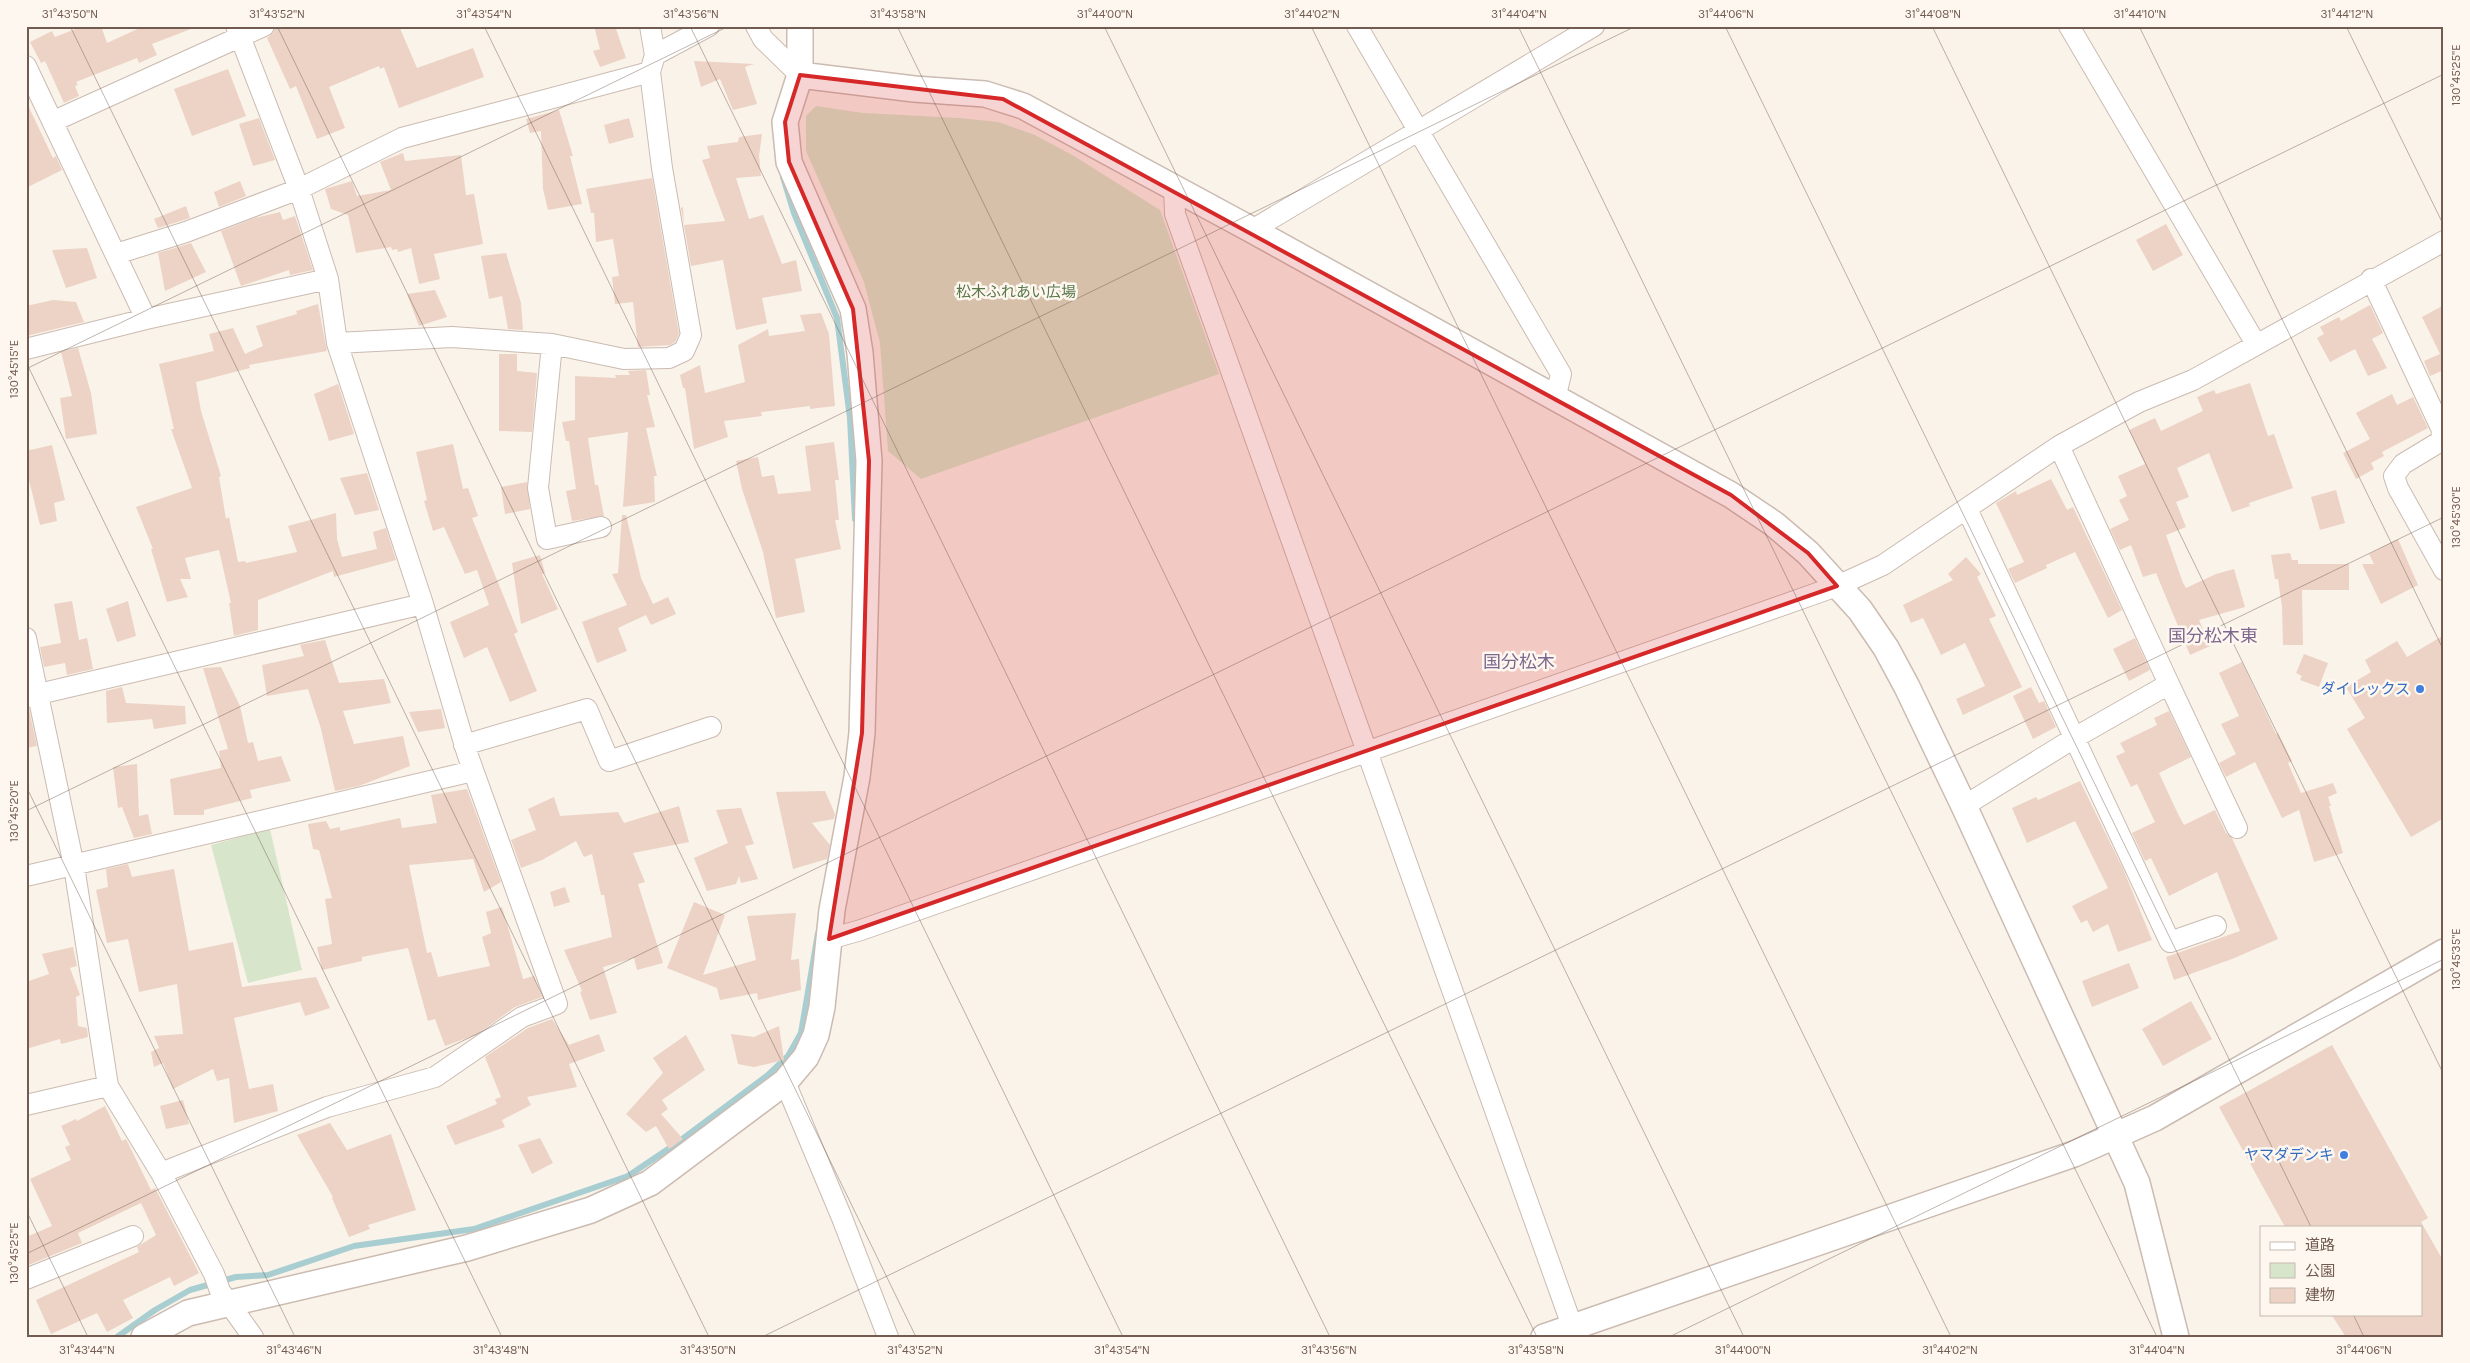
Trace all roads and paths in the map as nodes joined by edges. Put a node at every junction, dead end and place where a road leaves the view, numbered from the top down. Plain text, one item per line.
1 (264, 26) edge
2 (650, 26) edge
3 (709, 26) edge
4 (756, 26) edge
5 (800, 26) edge
6 (1357, 26) edge
7 (1594, 26) edge
8 (2069, 26) edge
9 (238, 32) edge
10 (653, 63) junction
11 (26, 66) edge
12 (800, 75) junction
13 (54, 121) junction
14 (1418, 130) junction
15 (299, 189) junction
16 (1174, 189) junction
17 (1252, 230) junction
18 (2444, 241) edge
19 (116, 254) junction
20 (2371, 279) junction
21 (328, 280) junction
22 (146, 320) junction
23 (336, 343) junction
24 (552, 344) junction
25 (2256, 344) junction
26 (26, 349) edge
27 (1555, 399) junction
28 (2059, 446) junction
29 (1967, 509) junction
30 (601, 526) dead end
31 (2444, 570) edge
32 (1837, 586) junction
33 (423, 604) junction
34 (26, 638) edge
35 (2169, 684) junction
36 (33, 695) edge
37 (711, 727) dead end
38 (2076, 737) junction
39 (464, 745) junction
40 (1366, 751) junction
41 (473, 771) junction
42 (1964, 806) junction
43 (2237, 828) dead end
44 (74, 866) junction
45 (26, 876) edge
46 (2216, 926) dead end
47 (829, 939) junction
48 (2444, 952) edge
49 (785, 1082) junction
50 (108, 1086) junction
51 (26, 1105) edge
52 (2115, 1136) junction
53 (161, 1173) junction
54 (133, 1236) dead end
55 (26, 1279) edge
56 (221, 1289) junction
57 (1575, 1331) edge
58 (144, 1337) edge
59 (253, 1337) edge
60 (888, 1337) edge
61 (1544, 1337) edge
62 (2176, 1337) edge

1 - 9 street
2 - 10 street
3 - 10 street
4 - 12 street
5 - 12 street
6 - 14 street
7 - 14 street
8 - 25 street
9 - 13 street
9 - 15 street
10 - 15 street
10 - 24 street
11 - 13 street
12 - 16 street
12 - 47 street
13 - 19 street
14 - 17 street
14 - 27 street
15 - 19 street
15 - 21 street
16 - 17 street
16 - 40 street
17 - 27 street
18 - 20 street
19 - 22 street
20 - 25 street
20 - 31 street
21 - 22 street
21 - 23 street
22 - 26 street
23 - 24 street
23 - 33 street
24 - 30 street
25 - 28 street
27 - 32 street
28 - 29 street
28 - 35 street
29 - 32 street
29 - 38 street
32 - 40 street
32 - 42 street
33 - 36 street
33 - 39 street
34 - 36 street
35 - 38 street
35 - 43 street
36 - 44 street
37 - 39 street
38 - 42 street
38 - 46 street
39 - 41 street
40 - 47 street
40 - 57 street
41 - 44 street
41 - 53 street
42 - 52 street
44 - 45 street
44 - 50 street
47 - 49 street
48 - 52 street
49 - 56 street
49 - 60 street
50 - 51 street
50 - 53 street
52 - 57 street
52 - 62 street
53 - 56 street
54 - 55 street
56 - 58 street
56 - 59 street
57 - 61 street

